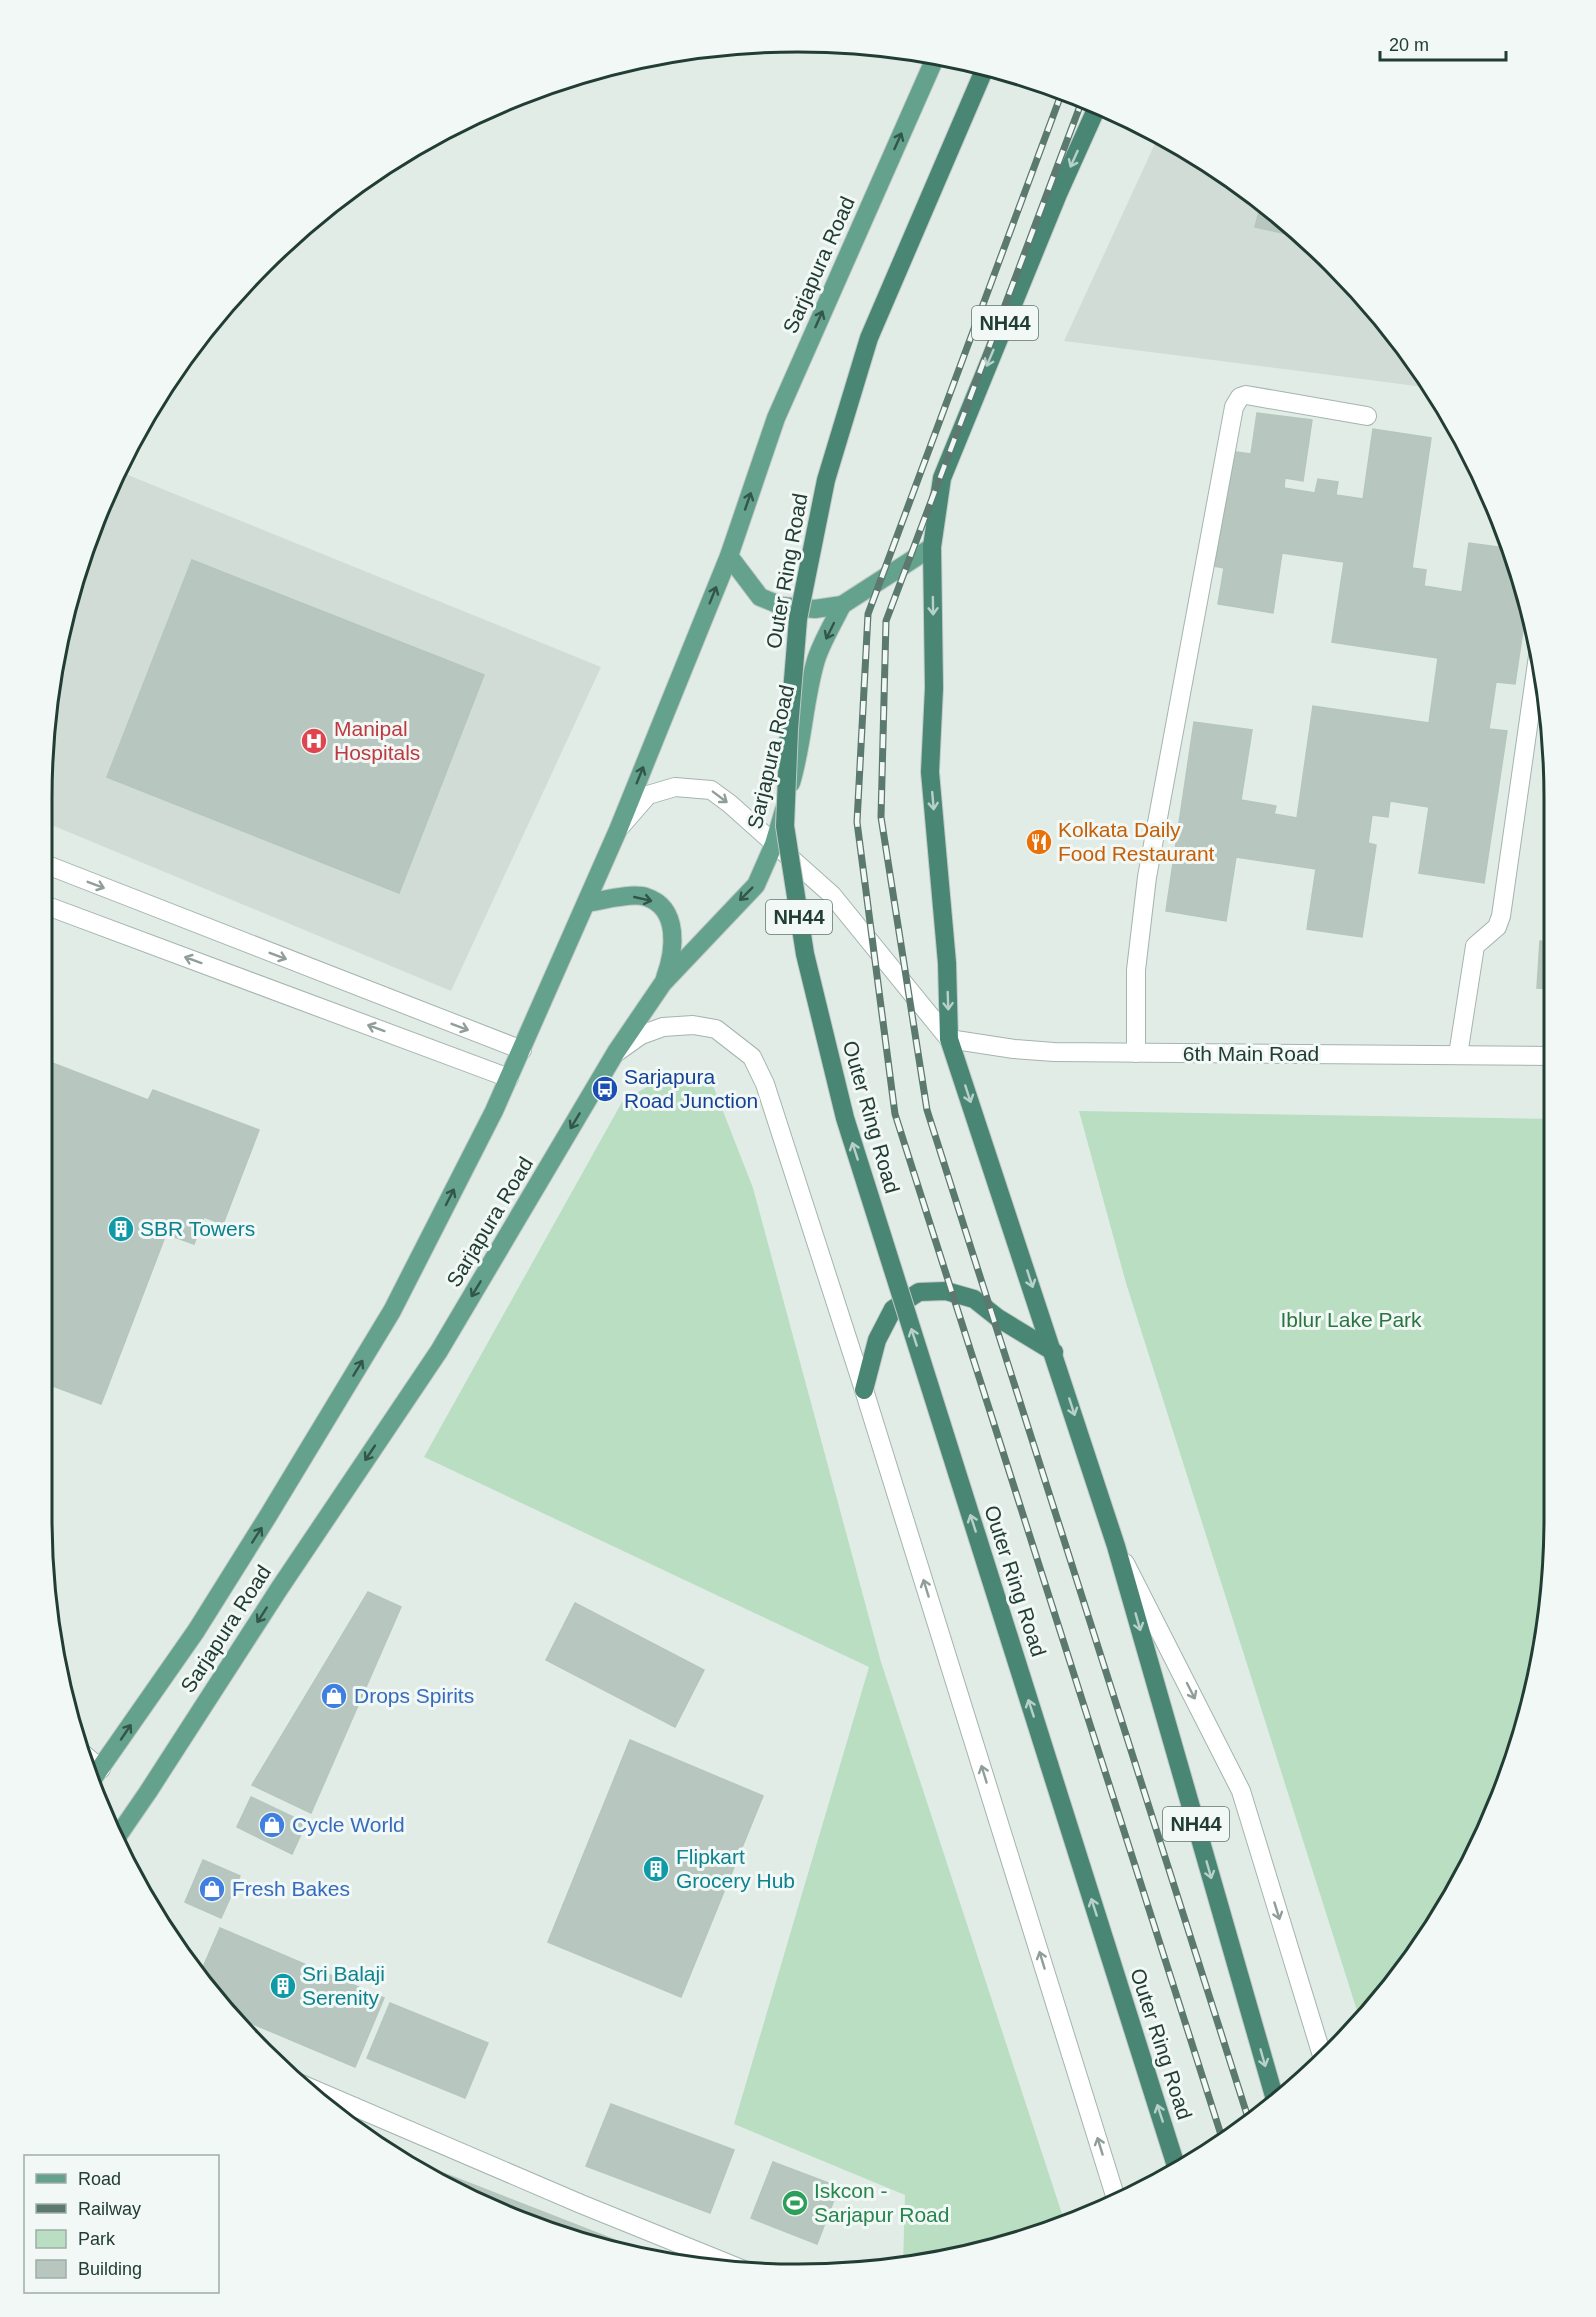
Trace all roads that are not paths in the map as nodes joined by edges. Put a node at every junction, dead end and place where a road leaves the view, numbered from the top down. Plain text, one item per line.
1 (932, 65) edge
2 (982, 76) edge
3 (1094, 114) edge
4 (1367, 416) dead end
5 (932, 548) junction
6 (729, 556) junction
7 (842, 605) junction
8 (1534, 684) edge
9 (618, 830) junction
10 (774, 844) junction
11 (52, 868) edge
12 (586, 903) junction
13 (52, 908) edge
14 (663, 984) junction
15 (950, 1039) junction
16 (522, 1050) junction
17 (616, 1052) junction
18 (1137, 1053) junction
19 (1458, 1055) junction
20 (1544, 1056) edge
21 (509, 1078) junction
22 (1054, 1352) junction
23 (864, 1390) junction
24 (1116, 1546) junction
25 (97, 1773) edge
26 (121, 1831) edge
27 (1321, 2050) edge
28 (323, 2093) edge
29 (1273, 2093) edge
30 (1175, 2162) edge
31 (1115, 2194) edge
32 (719, 2260) edge

6 -> 1 main road, Sarjapura Road
30 -> 2 highway, Outer Ring Road / NH44, bridge
3 -> 5 highway, NH44
4 - 18 street
5 - 7 main road
5 -> 15 highway, NH44
6 - 7 main road
9 -> 6 main road, Sarjapura Road
7 -> 10 main road, Sarjapura Road
8 - 19 street
9 -> 10 street
9 - 12 main road, Sarjapura Road
10 -> 14 main road, Sarjapura Road
10 - 15 street
11 -> 16 street
12 -> 14 main road
12 - 16 main road, Sarjapura Road
21 -> 13 street
14 - 17 main road, Sarjapura Road
15 - 18 street, 6th Main Road
15 -> 22 highway, NH44
16 - 21 main road, Sarjapura Road
17 - 23 street
17 -> 26 main road, Sarjapura Road
18 - 19 street, 6th Main Road
19 - 20 street, 6th Main Road
25 -> 21 main road, Sarjapura Road
22 - 23 highway
22 -> 24 highway, NH44
31 -> 23 street
24 -> 27 street
24 -> 29 highway, NH44
28 - 32 street

